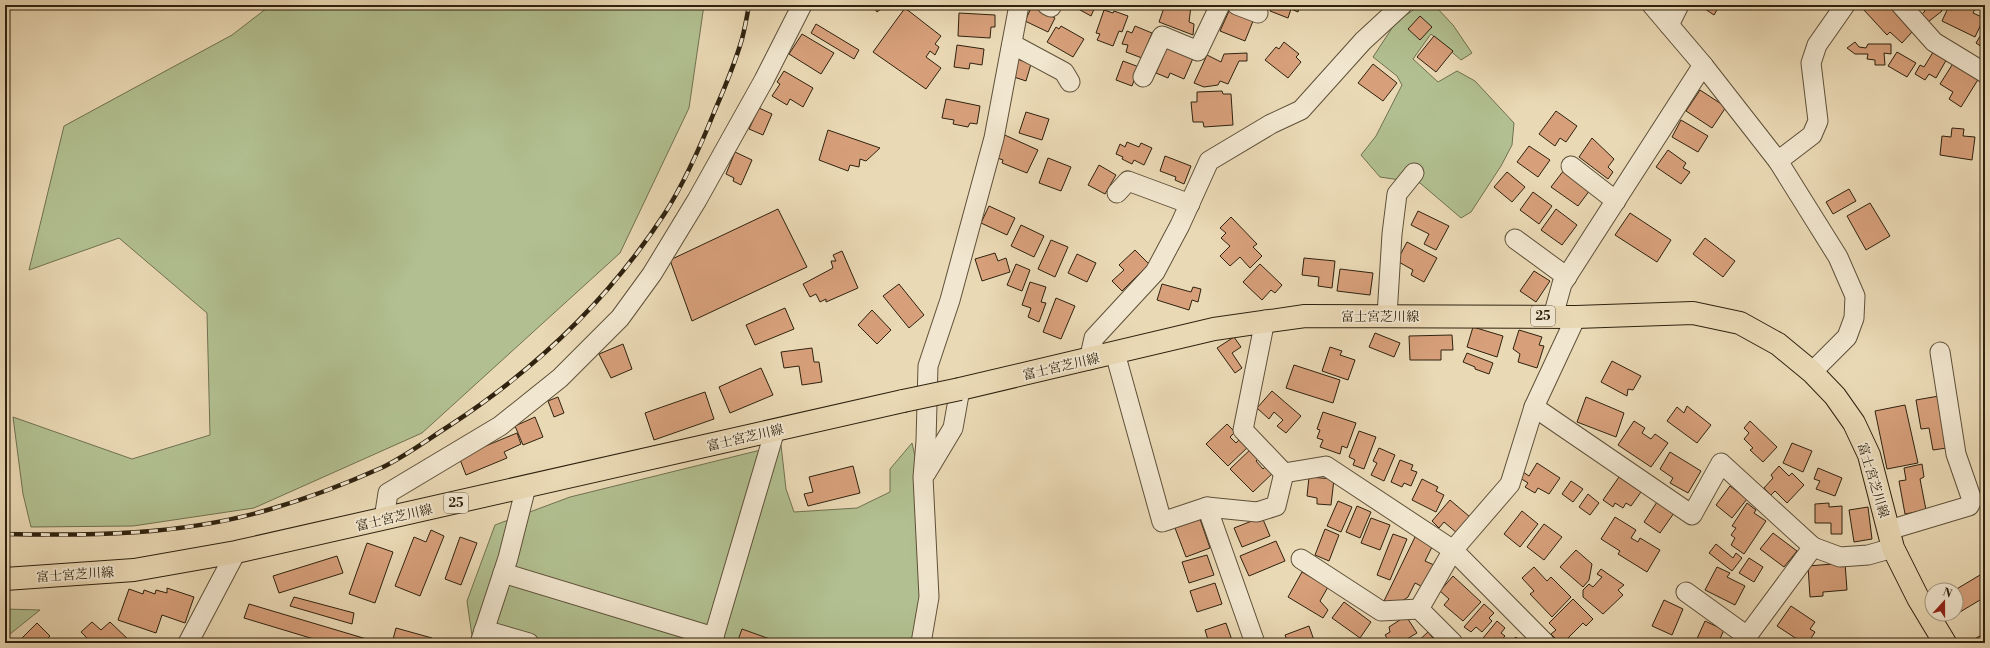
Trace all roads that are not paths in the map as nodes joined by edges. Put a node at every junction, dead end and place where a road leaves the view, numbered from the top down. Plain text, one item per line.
1 (802, 5) edge
2 (1020, 5) edge
3 (1220, 5) edge
4 (1238, 5) edge
5 (1401, 5) edge
6 (1652, 5) edge
7 (1679, 5) edge
8 (1845, 5) edge
9 (1901, 5) edge
10 (1258, 13) dead end
11 (1669, 25) junction
12 (1012, 44) junction
13 (1703, 65) junction
14 (1985, 73) edge
15 (1143, 77) dead end
16 (1070, 82) dead end
17 (1778, 161) junction
18 (1571, 166) dead end
19 (1414, 173) dead end
20 (1117, 193) dead end
21 (1616, 201) junction
22 (1190, 204) junction
23 (1515, 239) dead end
24 (1567, 276) junction
25 (1387, 316) junction
26 (1553, 316) junction
27 (1576, 317) junction
28 (1265, 320) junction
29 (1940, 352) dead end
30 (1115, 353) junction
31 (1089, 360) junction
32 (1812, 372) junction
33 (960, 389) junction
34 (1534, 408) junction
35 (775, 430) junction
36 (1284, 473) junction
37 (923, 477) junction
38 (526, 487) junction
39 (1207, 507) junction
40 (384, 519) junction
41 (1891, 539) junction
42 (1813, 547) junction
43 (1453, 550) junction
44 (236, 552) junction
45 (1301, 559) dead end
46 (503, 573) junction
47 (5, 579) edge
48 (1686, 592) dead end
49 (1419, 609) junction
50 (482, 636) edge
51 (1745, 639) edge
52 (713, 640) edge
53 (188, 643) edge
54 (528, 643) edge
55 (921, 643) edge
56 (1254, 643) edge
57 (1453, 643) edge
58 (1545, 643) edge
59 (1945, 643) edge

1 - 40 street
2 - 12 street
3 - 15 street
4 - 10 street
5 - 22 street
6 - 11 street
7 - 11 street
8 - 17 street
9 - 14 street
11 - 13 street
12 - 16 street
12 - 37 street
13 - 17 street
13 - 21 street
17 - 32 street
18 - 21 street
19 - 25 street
20 - 22 street
21 - 24 street
22 - 31 street
23 - 24 street
24 - 26 street
25 - 26 main road, 富士宮芝川線 / 25
25 - 28 main road, 富士宮芝川線 / 25
26 - 27 main road, 富士宮芝川線 / 25
27 - 32 main road, 富士宮芝川線 / 25
27 - 34 street
28 - 30 main road, 富士宮芝川線 / 25
28 - 36 street
29 - 41 street
30 - 31 main road, 富士宮芝川線 / 25
30 - 39 street
31 - 33 main road, 富士宮芝川線 / 25
32 - 41 main road, 富士宮芝川線 / 25
33 - 35 main road, 富士宮芝川線 / 25, bridge
33 - 37 street
34 - 42 street
34 - 43 street
35 - 38 main road, 富士宮芝川線 / 25
35 - 52 street
36 - 39 street
36 - 43 street
37 - 55 street
38 - 40 main road, 富士宮芝川線 / 25
38 - 46 street
39 - 56 street
40 - 44 main road, 富士宮芝川線 / 25
41 - 42 street
41 - 59 main road, 富士宮芝川線 / 25
42 - 51 street
43 - 49 street
43 - 58 street
44 - 47 main road, 富士宮芝川線 / 25
44 - 53 street
45 - 49 street
46 - 50 street
46 - 52 street
48 - 51 street
49 - 57 street
50 - 54 street

